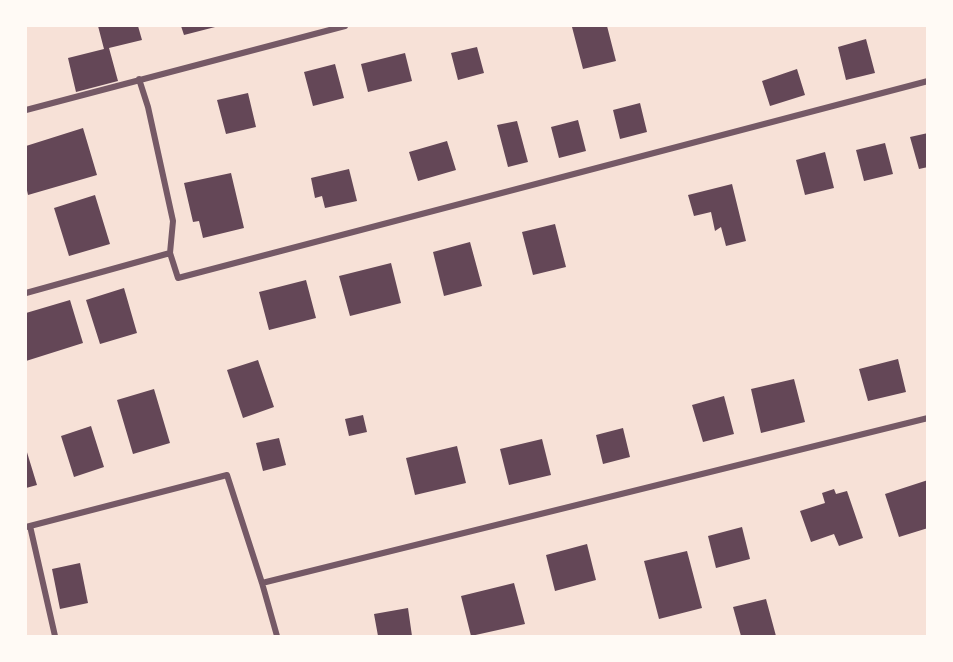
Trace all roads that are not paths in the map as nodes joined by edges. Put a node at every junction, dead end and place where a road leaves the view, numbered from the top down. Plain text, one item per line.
1 (345, 26) edge
2 (139, 79) junction
3 (927, 81) edge
4 (26, 110) edge
5 (170, 253) junction
6 (26, 293) edge
7 (927, 418) edge
8 (28, 526) edge
9 (262, 583) junction
10 (55, 636) edge
11 (277, 636) edge

1 - 2 street
2 - 4 street
2 - 5 street
3 - 5 street
5 - 6 street
7 - 9 street
8 - 9 street
8 - 10 street
9 - 11 street

